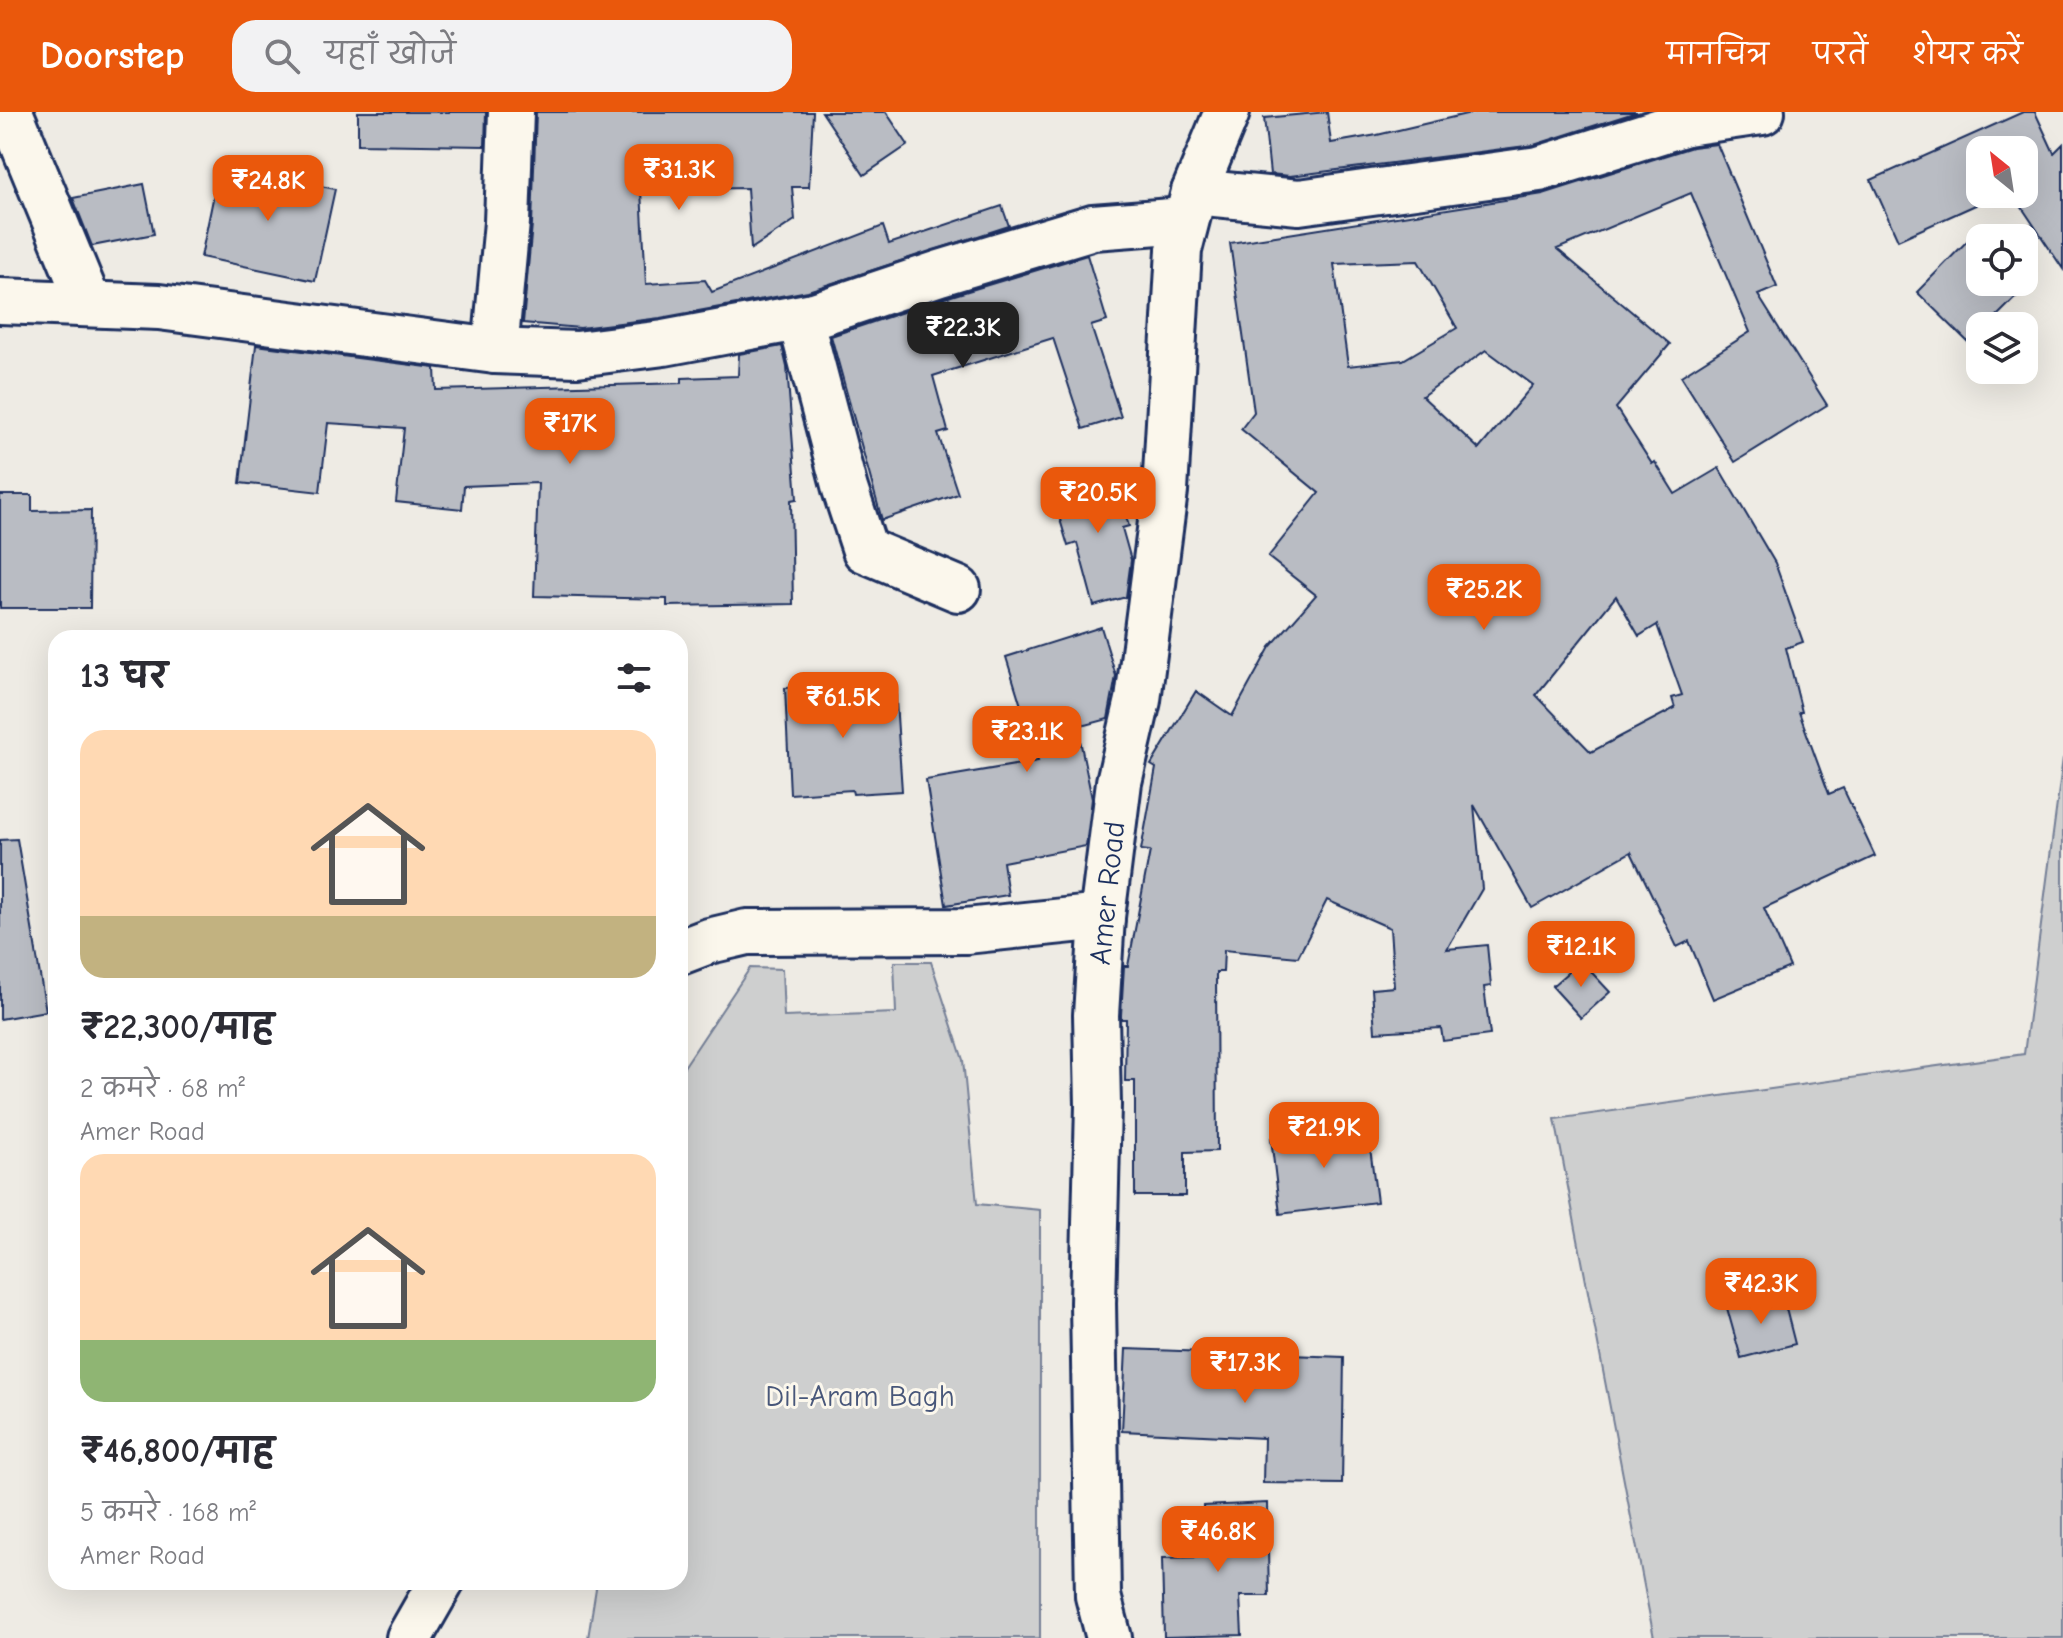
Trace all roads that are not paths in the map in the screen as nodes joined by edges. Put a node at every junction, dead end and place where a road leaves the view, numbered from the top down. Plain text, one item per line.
1 (10, 112) edge
2 (511, 112) edge
3 (1227, 112) edge
4 (1762, 112) edge
5 (1684, 118) edge
6 (1190, 206) junction
7 (0, 301) edge
8 (89, 304) junction
9 (800, 318) junction
10 (495, 351) junction
11 (958, 589) dead end
12 (1102, 917) junction
13 (688, 949) edge
14 (436, 1590) edge
15 (409, 1638) edge
16 (1109, 1638) edge

1 - 8 street
2 - 10 street
3 - 6 street, Amer Road
4 - 5 street
5 - 6 street
6 - 9 street
6 - 12 street, Amer Road
7 - 8 street
8 - 10 street
9 - 10 street
9 - 11 street
12 - 13 street
12 - 16 street, Amer Road
14 - 15 street

